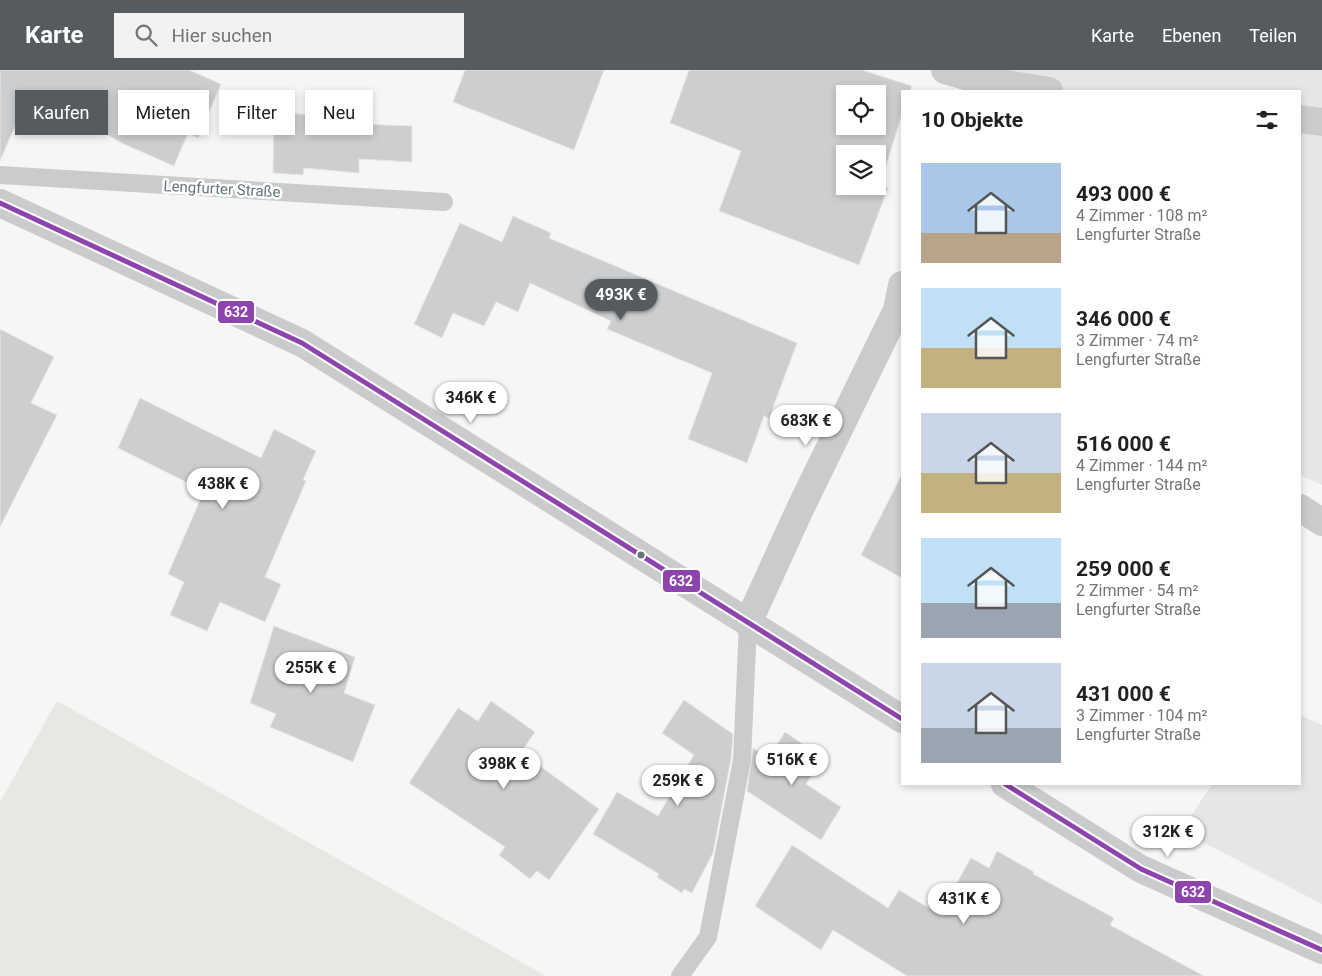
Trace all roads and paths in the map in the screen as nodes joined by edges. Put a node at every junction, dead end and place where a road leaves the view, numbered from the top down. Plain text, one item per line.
1 (945, 70) edge
2 (973, 85) edge
3 (1036, 90) edge
4 (1301, 119) edge
5 (1322, 122) edge
6 (0, 175) edge
7 (444, 202) dead end
8 (0, 203) edge
9 (901, 290) edge
10 (895, 332) edge
11 (1301, 509) edge
12 (1322, 522) edge
13 (748, 623) junction
14 (901, 718) edge
15 (1007, 785) edge
16 (1322, 950) edge
17 (680, 976) edge

1 - 2 street
2 - 3 street
4 - 5 street
6 - 7 lane, Lengfurter Straße
8 - 13 street
9 - 10 street
10 - 13 street
11 - 12 street
13 - 14 street
13 - 17 lane
15 - 16 street

